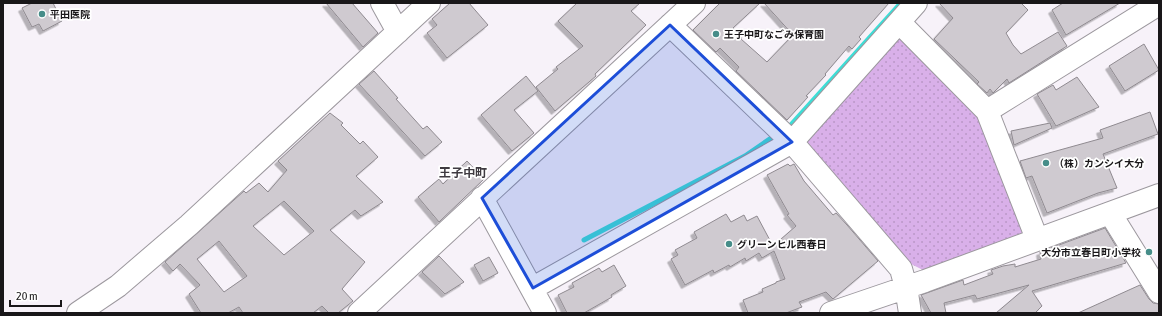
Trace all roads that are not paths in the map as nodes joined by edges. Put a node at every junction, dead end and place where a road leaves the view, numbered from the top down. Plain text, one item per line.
1 (382, 3) edge
2 (429, 3) edge
3 (694, 3) edge
4 (916, 3) edge
5 (1159, 4) edge
6 (899, 22) junction
7 (670, 25) junction
8 (398, 32) junction
9 (987, 111) junction
10 (792, 142) junction
11 (1159, 195) edge
12 (482, 198) junction
13 (1110, 213) junction
14 (1038, 238) junction
15 (533, 288) junction
16 (1159, 292) edge
17 (910, 305) edge
18 (78, 313) edge
19 (359, 313) edge
20 (545, 313) edge
21 (831, 313) edge

1 - 8 street
2 - 8 street
3 - 7 street
4 - 6 street
5 - 9 street
6 - 9 street
6 - 10 street
7 - 10 street
7 - 12 street
8 - 18 street
9 - 14 street
10 - 15 street
10 - 17 street
11 - 13 street
12 - 15 street
12 - 19 street
13 - 14 street
13 - 16 street
14 - 17 street
15 - 20 street
17 - 21 street

